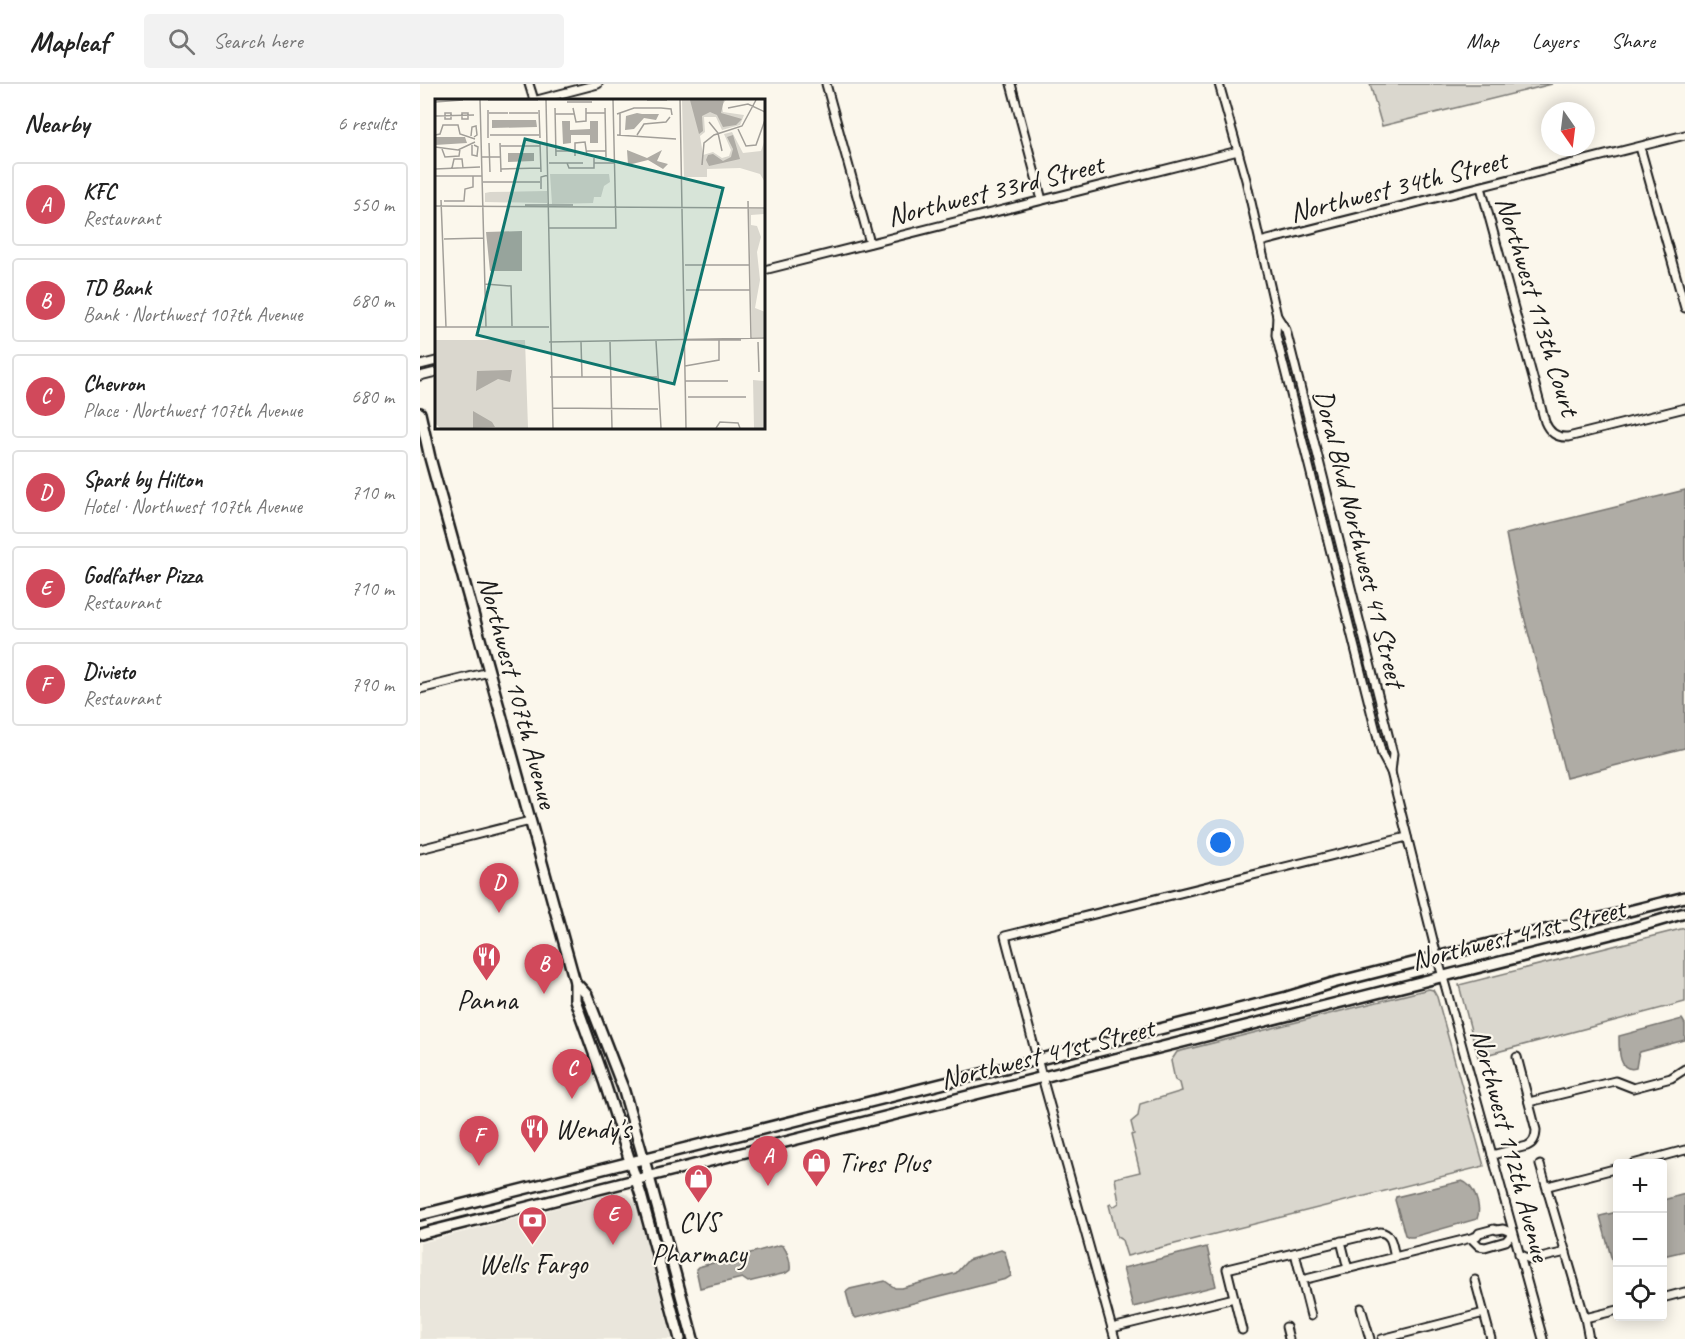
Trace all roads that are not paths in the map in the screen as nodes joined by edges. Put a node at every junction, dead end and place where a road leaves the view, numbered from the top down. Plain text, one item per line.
1 (529, 84) edge
2 (598, 84) edge
3 (826, 84) edge
4 (1011, 84) edge
5 (1219, 84) edge
6 (536, 99) edge
7 (540, 99) edge
8 (1685, 135) edge
9 (1640, 147) junction
10 (1238, 151) junction
11 (1480, 187) junction
12 (1042, 200) junction
13 (1260, 242) junction
14 (870, 243) junction
15 (765, 270) edge
16 (1685, 308) edge
17 (1277, 316) junction
18 (435, 361) edge
19 (420, 365) edge
20 (435, 372) edge
21 (420, 376) edge
22 (1685, 408) edge
23 (420, 413) edge
24 (489, 672) junction
25 (420, 689) edge
26 (1391, 772) junction
27 (530, 821) junction
28 (1407, 837) junction
29 (420, 849) edge
30 (1685, 897) edge
31 (1685, 914) edge
32 (1438, 960) junction
33 (1443, 976) junction
34 (575, 982) junction
35 (1517, 1057) dead end
36 (1037, 1060) junction
37 (1685, 1069) edge
38 (1042, 1077) junction
39 (1529, 1102) junction
40 (1685, 1150) edge
41 (1492, 1155) junction
42 (644, 1159) junction
43 (1652, 1159) edge
44 (629, 1163) junction
45 (1540, 1165) dead end
46 (1613, 1169) edge
47 (649, 1177) junction
48 (635, 1180) junction
49 (1548, 1186) junction
50 (420, 1215) edge
51 (1497, 1230) junction
52 (1513, 1233) junction
53 (420, 1234) edge
54 (1487, 1236) junction
55 (1474, 1237) junction
56 (1341, 1241) junction
57 (1490, 1245) junction
58 (1566, 1251) junction
59 (1295, 1253) junction
60 (1519, 1254) junction
61 (1395, 1257) junction
62 (1348, 1269) junction
63 (1302, 1280) junction
64 (1475, 1280) dead end
65 (1685, 1292) edge
66 (1667, 1297) edge
67 (1234, 1298) junction
68 (1361, 1308) dead end
69 (1613, 1311) edge
70 (1484, 1313) junction
71 (1311, 1316) dead end
72 (1585, 1318) junction
73 (1286, 1327) dead end
74 (1112, 1328) junction
75 (1242, 1330) dead end
76 (680, 1339) edge
77 (693, 1339) edge
78 (1115, 1339) edge
79 (1289, 1339) edge
80 (1370, 1339) edge
81 (1382, 1339) edge
82 (1491, 1339) edge
83 (1543, 1339) edge
84 (1589, 1339) edge

1 - 6 street
2 - 7 street
3 - 14 street
4 - 12 street
5 - 10 street
8 - 9 street, Northwest 34th Street
9 - 11 street, Northwest 34th Street
9 - 16 street
10 - 12 street, Northwest 33rd Street
10 - 13 street
11 - 13 street, Northwest 34th Street
11 - 22 street, Northwest 113th Court
12 - 14 street, Northwest 33rd Street
13 - 17 street, Doral Blvd Northwest 41 Street
14 - 15 street, Northwest 33rd Street
17 - 26 street, Doral Blvd Northwest 41 Street
17 - 26 street, Doral Blvd Northwest 41 Street
18 - 19 street
20 - 21 street
23 - 24 main road, Northwest 107th Avenue
24 - 25 street
24 - 27 main road, Northwest 107th Avenue
26 - 28 street, Doral Blvd Northwest 41 Street
27 - 29 street
27 - 34 main road, Northwest 107th Avenue
28 - 32 street, Doral Blvd Northwest 41 Street
28 - 36 street
30 - 32 main road, Northwest 41st Street
31 - 33 main road, Northwest 41st Street
32 - 33 street, Northwest 112th Avenue
32 - 36 main road, Northwest 41st Street
33 - 38 main road, Northwest 41st Street
33 - 41 street, Northwest 112th Avenue
34 - 42 main road, Northwest 107th Avenue
34 - 44 main road, Northwest 107th Avenue
35 - 39 street
36 - 38 street
36 - 42 main road, Northwest 41st Street
37 - 39 street
38 - 47 main road, Northwest 41st Street
38 - 74 street
39 - 41 street
40 - 43 street
41 - 52 street, Northwest 112th Avenue
42 - 44 main road, Northwest 41st Street
42 - 47 main road, Northwest 107th Avenue
44 - 48 main road, Northwest 107th Avenue
44 - 50 main road, Northwest 41st Street
45 - 49 street
46 - 49 street
47 - 48 main road, Northwest 41st Street
47 - 77 main road, Northwest 107th Avenue
48 - 53 main road, Northwest 41st Street
48 - 76 main road, Northwest 107th Avenue
49 - 58 street
51 - 52 street
51 - 54 street
51 - 55 street
52 - 57 street
52 - 60 street, Northwest 112th Avenue
54 - 55 street
54 - 57 street
55 - 57 street
55 - 61 street
56 - 59 street
56 - 61 street
56 - 62 street
58 - 60 street
58 - 72 street
59 - 63 street
59 - 67 street
60 - 83 street, Northwest 112th Avenue
61 - 62 street
62 - 63 street
63 - 71 street
64 - 70 street
65 - 66 street
67 - 74 street
67 - 75 street
68 - 80 street
69 - 72 street
70 - 81 street
70 - 82 street
72 - 84 street
73 - 79 street
74 - 78 street

